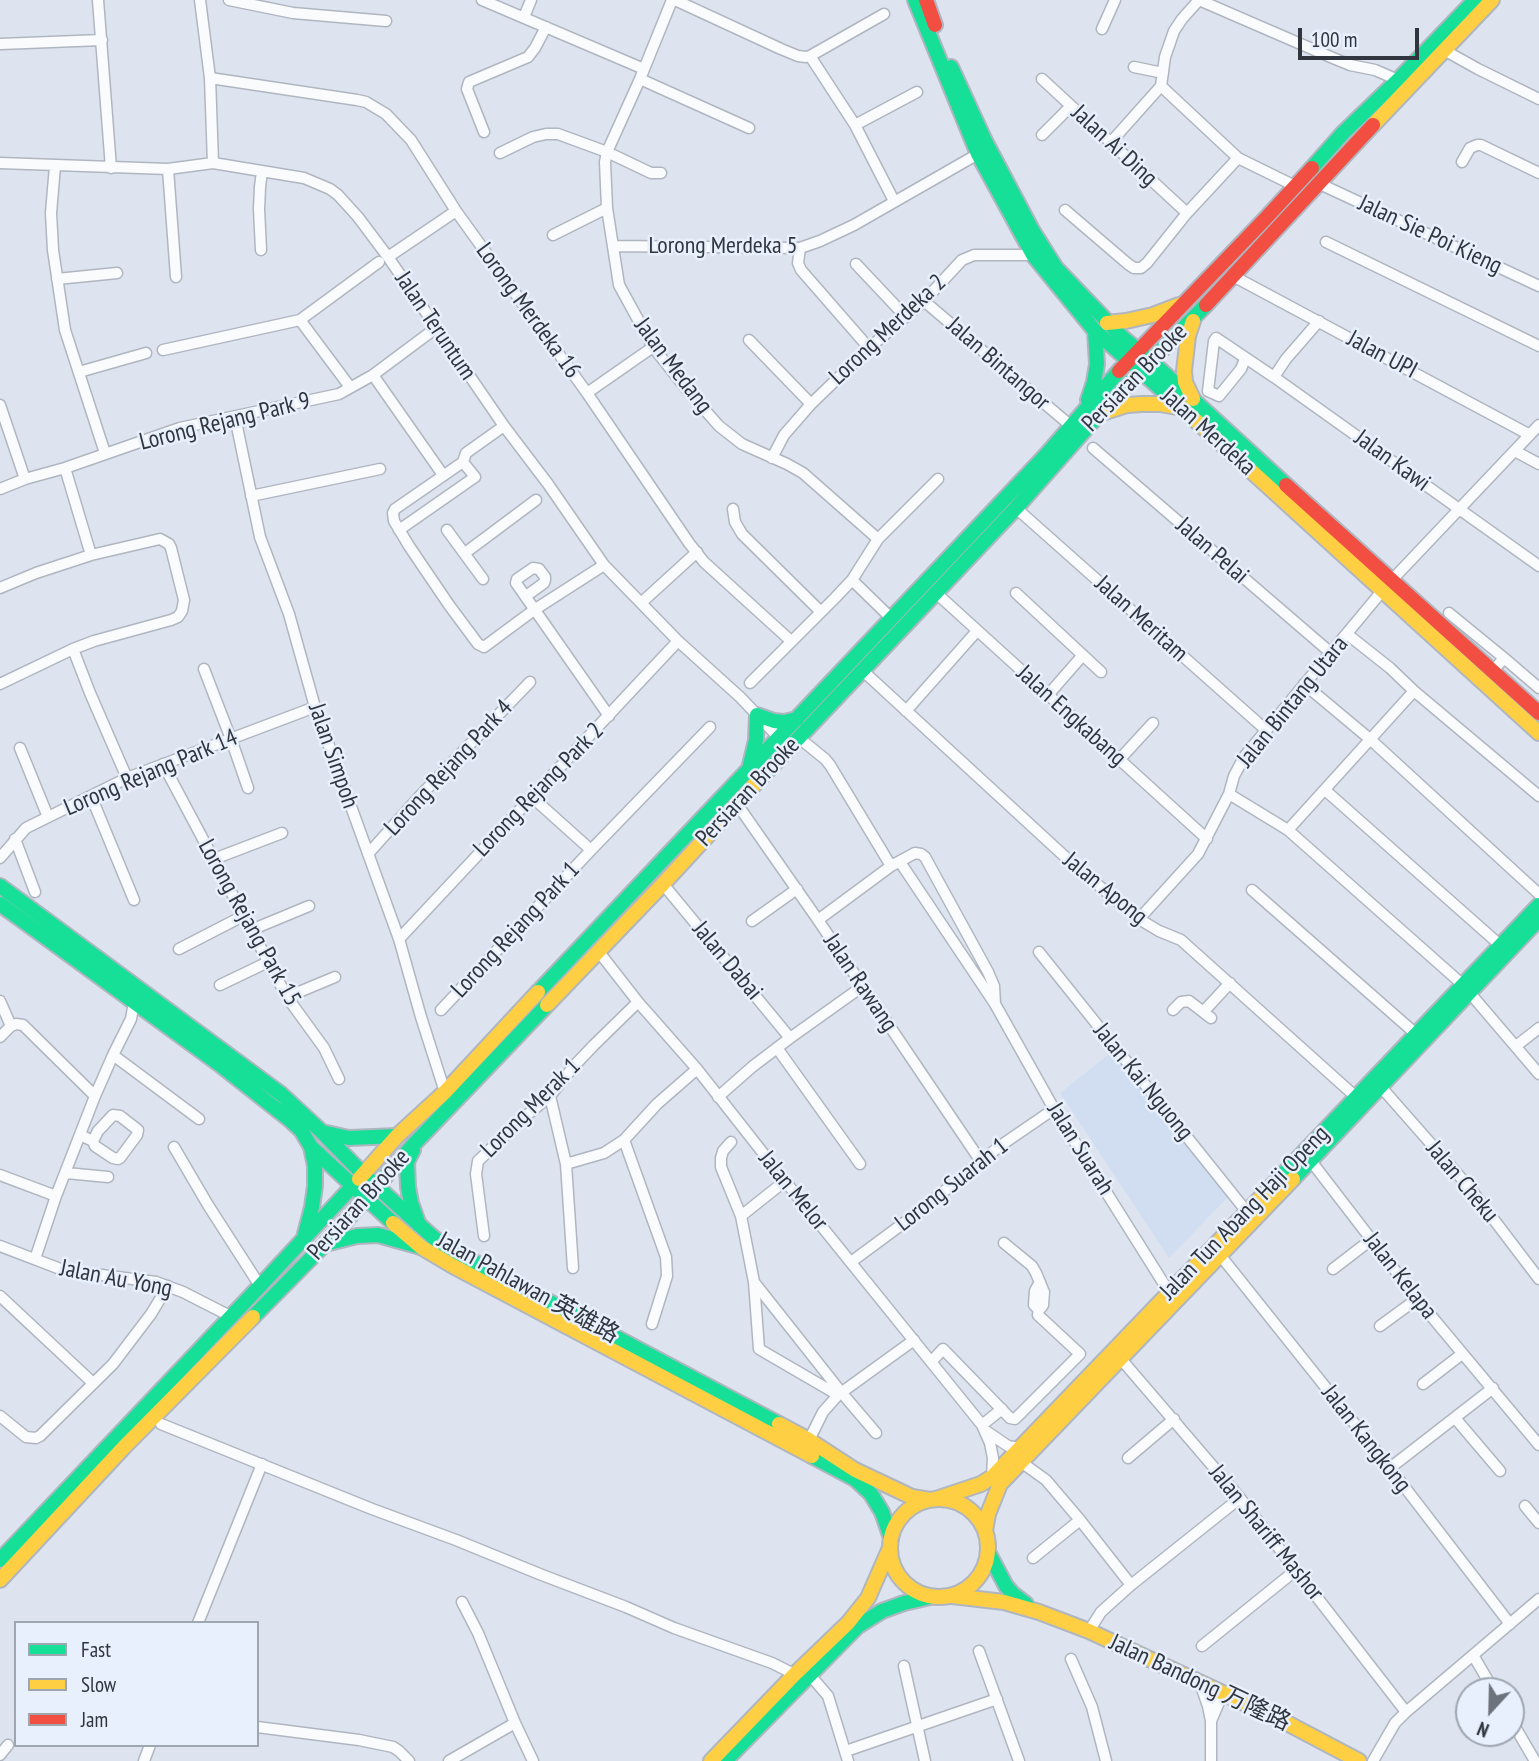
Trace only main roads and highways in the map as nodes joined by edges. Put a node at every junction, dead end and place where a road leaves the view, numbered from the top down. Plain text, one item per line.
1 (925, 0) edge
2 (1456, 0) edge
3 (1475, 0) edge
4 (1492, 0) edge
5 (1456, 18) junction
6 (1187, 302) junction
7 (1193, 319) junction
8 (1101, 327) junction
9 (1138, 351) junction
10 (1150, 361) junction
11 (1128, 362) junction
12 (1140, 372) junction
13 (1188, 403) junction
14 (1092, 411) junction
15 (1387, 586) junction
16 (1539, 713) edge
17 (797, 719) junction
18 (1539, 733) edge
19 (788, 740) junction
20 (748, 770) junction
21 (0, 886) edge
22 (0, 904) edge
23 (1539, 905) edge
24 (1539, 919) edge
25 (1465, 988) junction
26 (322, 1132) junction
27 (397, 1136) junction
28 (416, 1142) junction
29 (311, 1147) junction
30 (363, 1174) junction
31 (353, 1186) junction
32 (376, 1186) junction
33 (366, 1198) junction
34 (419, 1225) junction
35 (303, 1239) junction
36 (325, 1244) junction
37 (421, 1247) junction
38 (119, 1443) junction
39 (1020, 1455) junction
40 (106, 1458) junction
41 (933, 1500) junction
42 (985, 1531) junction
43 (890, 1543) junction
44 (988, 1552) junction
45 (0, 1560) edge
46 (0, 1580) edge
47 (952, 1595) junction
48 (931, 1597) junction
49 (1039, 1612) junction
50 (803, 1677) junction
51 (711, 1761) edge
52 (725, 1761) edge
53 (1359, 1761) edge

1 - 8 main road, Jalan Merdeka
1 - 8 main road, Jalan Merdeka
2 - 5 main road
3 - 5 main road, Persiaran Brooke
4 - 7 main road, Persiaran Brooke
5 - 6 main road, Persiaran Brooke
6 - 8 main road
6 - 9 main road, Persiaran Brooke
7 - 10 main road, Persiaran Brooke
7 - 13 main road
8 - 9 main road, Jalan Merdeka
8 - 11 main road, Jalan Merdeka
8 - 14 main road
9 - 10 main road, Jalan Merdeka
9 - 11 main road, Persiaran Brooke
10 - 12 main road, Persiaran Brooke
10 - 13 main road, Jalan Merdeka
11 - 12 main road, Jalan Merdeka
11 - 14 main road, Persiaran Brooke
12 - 13 main road, Jalan Merdeka
12 - 14 main road, Persiaran Brooke
13 - 14 main road
13 - 15 main road, Jalan Merdeka
14 - 17 main road, Persiaran Brooke
14 - 19 main road, Persiaran Brooke
15 - 16 main road, Jalan Merdeka
15 - 18 main road, Jalan Merdeka
17 - 19 main road, Persiaran Brooke
17 - 20 main road
19 - 20 main road, Persiaran Brooke
19 - 28 main road, Persiaran Brooke
20 - 27 main road, Persiaran Brooke
21 - 26 main road, Jalan Pahlawan 英雄路
22 - 29 main road, Jalan Pahlawan 英雄路
23 - 25 main road, Jalan Tun Abang Haji Openg
24 - 25 main road, Jalan Tun Abang Haji Openg
25 - 39 main road, Jalan Tun Abang Haji Openg
25 - 39 main road, Jalan Tun Abang Haji Openg
26 - 27 main road
26 - 30 main road, Jalan Pahlawan 英雄路
27 - 30 main road, Persiaran Brooke
28 - 32 main road, Persiaran Brooke
28 - 34 main road
29 - 31 main road, Jalan Pahlawan 英雄路
29 - 35 main road
30 - 31 main road, Persiaran Brooke
30 - 32 main road, Jalan Pahlawan 英雄路
31 - 33 main road, Jalan Pahlawan 英雄路
31 - 35 main road, Persiaran Brooke
32 - 33 main road, Persiaran Brooke
32 - 34 main road, Jalan Pahlawan 英雄路
33 - 36 main road, Persiaran Brooke
33 - 37 main road, Jalan Pahlawan 英雄路
34 - 41 main road, Jalan Pahlawan 英雄路
35 - 38 main road, Persiaran Brooke
36 - 37 main road
36 - 38 main road, Persiaran Brooke
37 - 43 main road, Jalan Pahlawan 英雄路
38 - 40 main road, Persiaran Brooke
39 - 41 main road, Jalan Tun Abang Haji Openg
39 - 42 main road, Jalan Tun Abang Haji Openg
40 - 45 main road, Persiaran Brooke
40 - 46 main road, Persiaran Brooke
41 - 42 main road
41 - 43 main road
42 - 44 main road
43 - 48 main road
43 - 50 main road
44 - 47 main road
44 - 49 main road, Jalan Bandong 万隆路
47 - 48 main road
47 - 49 main road, Jalan Bandong 万隆路
48 - 50 main road
49 - 53 main road, Jalan Bandong 万隆路
50 - 51 main road
50 - 52 main road

